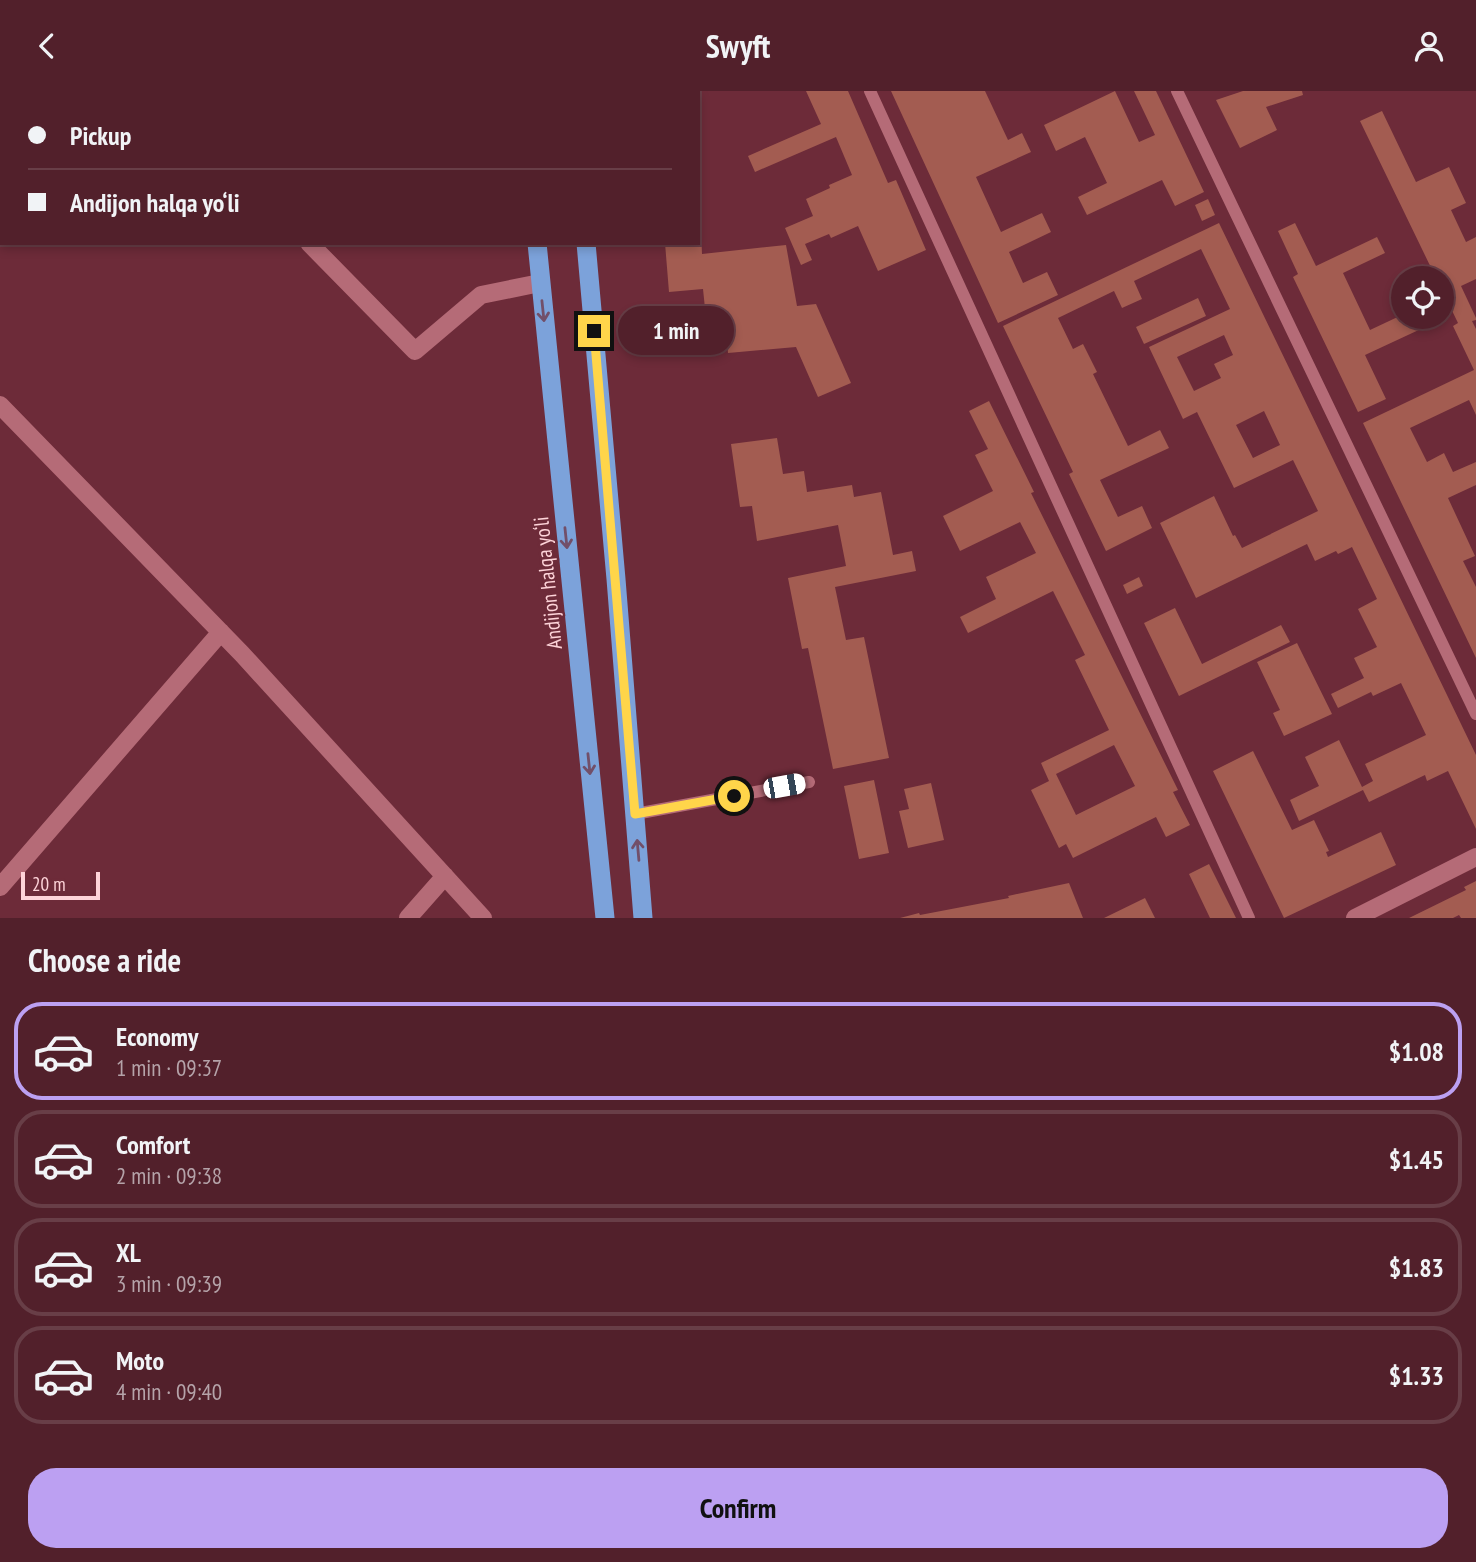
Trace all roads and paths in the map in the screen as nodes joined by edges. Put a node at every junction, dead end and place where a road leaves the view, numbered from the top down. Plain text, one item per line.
1 (870, 91) edge
2 (1177, 91) edge
3 (311, 245) edge
4 (537, 245) edge
5 (586, 245) edge
6 (540, 283) junction
7 (0, 405) edge
8 (221, 632) junction
9 (1476, 714) edge
10 (809, 782) dead end
11 (635, 814) junction
12 (1476, 857) edge
13 (444, 876) junction
14 (0, 887) edge
15 (408, 918) edge
16 (483, 918) edge
17 (605, 918) edge
18 (643, 918) edge
19 (1249, 918) edge
20 (1354, 918) edge

1 - 19 lane
2 - 9 lane
3 - 6 street
4 - 6 highway, Andijon halqa yo‘li
5 - 11 highway
6 -> 17 highway, Andijon halqa yo‘li
7 - 8 street
8 - 13 street
8 - 14 street
10 - 11 lane
18 -> 11 highway
12 - 20 street
13 - 15 street
13 - 16 street

